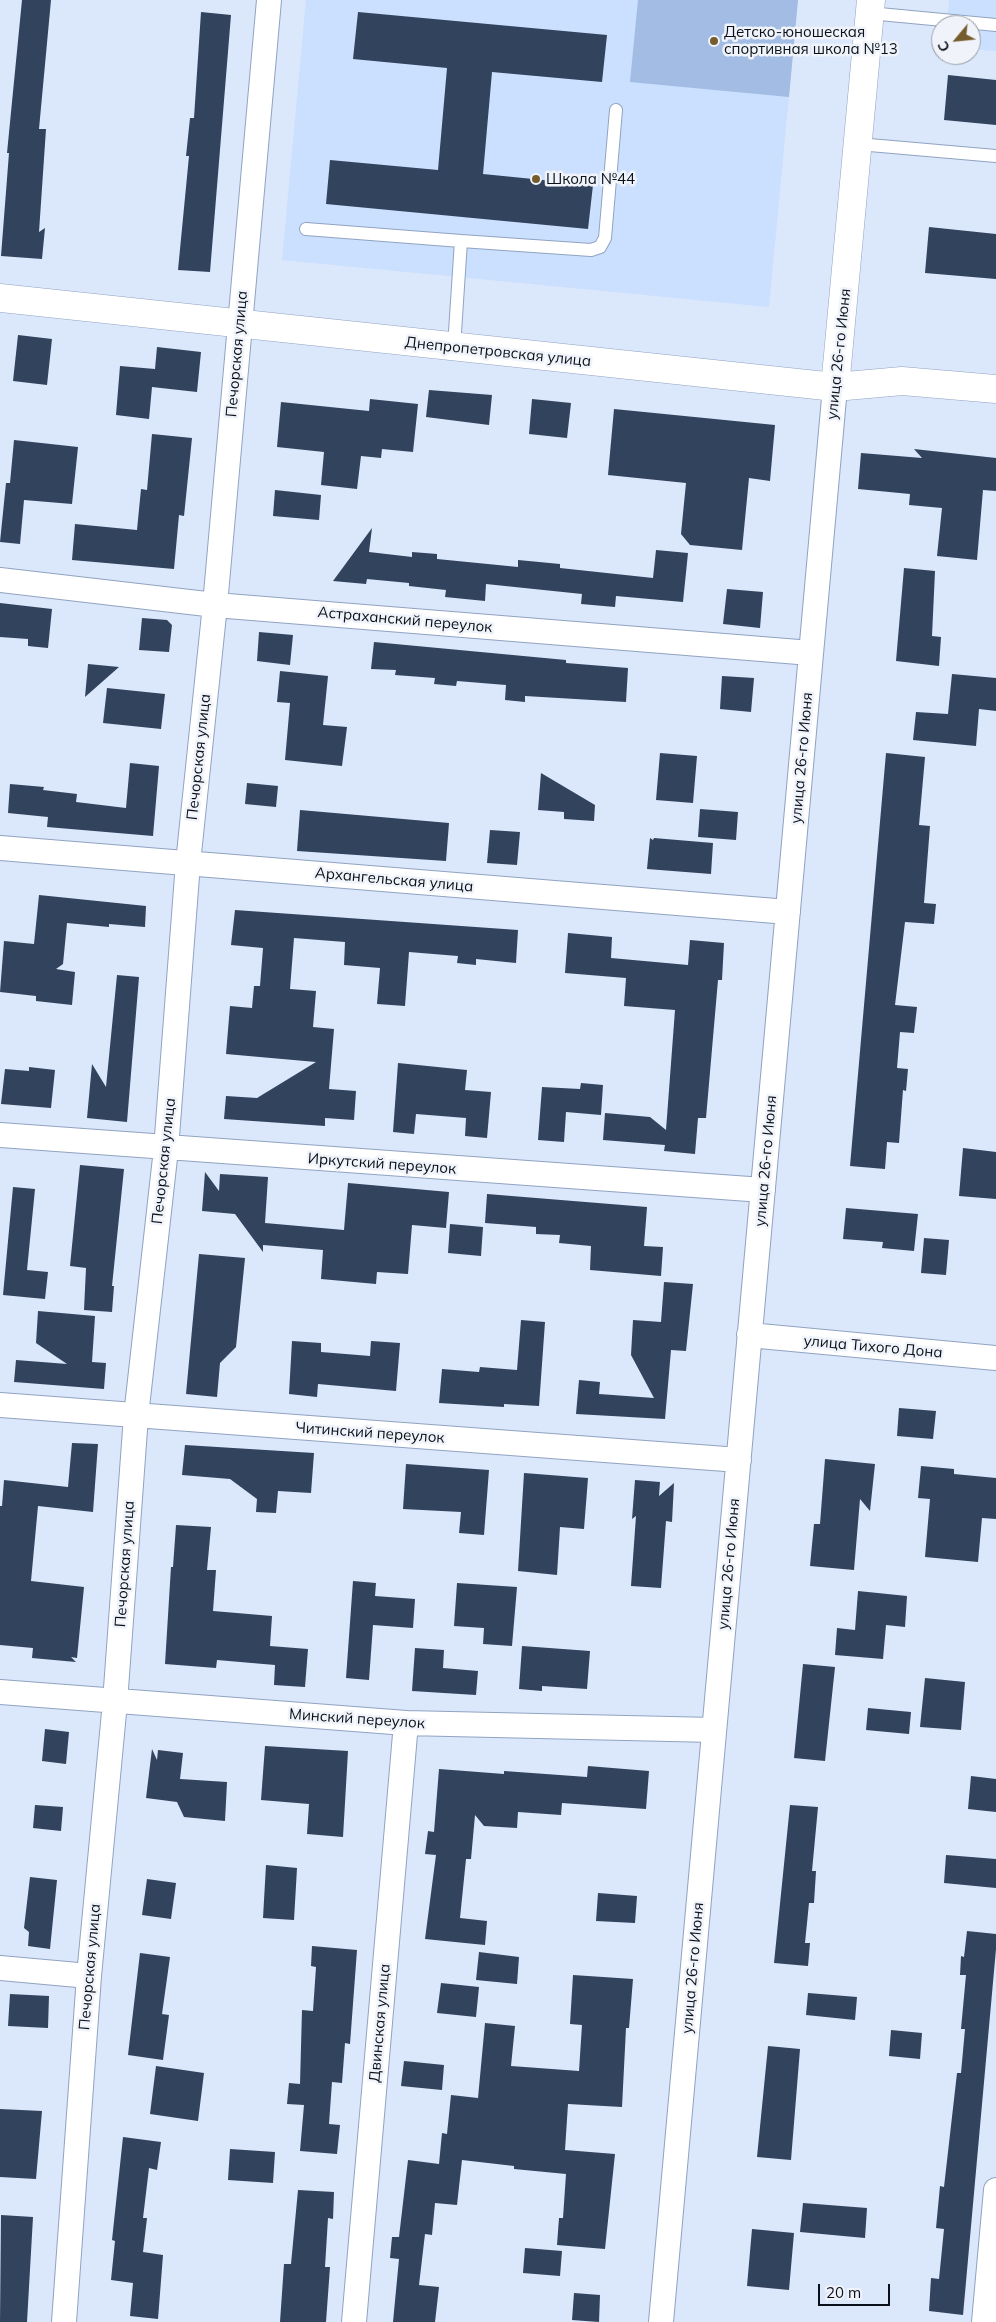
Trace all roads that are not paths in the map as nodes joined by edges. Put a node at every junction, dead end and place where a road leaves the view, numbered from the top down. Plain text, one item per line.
1 (270, 0) edge
2 (870, 6) edge
3 (996, 25) edge
4 (616, 110) dead end
5 (858, 144) junction
6 (996, 156) edge
7 (306, 229) dead end
8 (461, 240) junction
9 (0, 298) edge
10 (239, 325) junction
11 (454, 347) junction
12 (835, 387) junction
13 (996, 389) edge
14 (0, 580) edge
15 (215, 605) junction
16 (811, 653) junction
17 (0, 848) edge
18 (188, 863) junction
19 (788, 912) junction
20 (0, 1135) edge
21 (166, 1149) junction
22 (763, 1190) junction
23 (749, 1335) junction
24 (996, 1358) edge
25 (0, 1405) edge
26 (136, 1416) junction
27 (739, 1460) junction
28 (0, 1692) edge
29 (115, 1702) junction
30 (406, 1723) junction
31 (714, 1730) junction
32 (0, 1968) edge
33 (89, 1976) junction
34 (996, 2190) edge
35 (64, 2322) edge
36 (354, 2322) edge
37 (661, 2322) edge
38 (984, 2322) edge

1 - 10 street, Печорская улица
2 - 3 lane
2 - 5 street, улица 26-го Июня
4 - 8 lane
5 - 6 lane
5 - 12 street, улица 26-го Июня
7 - 8 lane
8 - 11 lane
9 - 10 street, Днепропетровская улица
10 - 11 street, Днепропетровская улица
10 - 15 street, Печорская улица
11 - 12 street, Днепропетровская улица
12 - 13 street, Днепропетровская улица
12 - 16 street, улица 26-го Июня
14 - 15 street, Астраханский переулок
15 - 16 street, Астраханский переулок
15 - 18 street, Печорская улица
16 - 19 street, улица 26-го Июня
17 - 18 street, Архангельская улица
18 - 19 street, Архангельская улица
18 - 21 street, Печорская улица
19 - 22 street, улица 26-го Июня
20 - 21 street, Иркутский переулок
21 - 22 street, Иркутский переулок
21 - 26 street, Печорская улица
22 - 23 street, улица 26-го Июня
23 - 24 street, улица Тихого Дона
23 - 27 street, улица 26-го Июня
25 - 26 street, Читинский переулок
26 - 27 street, Читинский переулок
26 - 29 street, Печорская улица
27 - 31 street, улица 26-го Июня
28 - 29 street, Минский переулок
29 - 30 street, Минский переулок
29 - 33 street, Печорская улица
30 - 31 street, Минский переулок
30 - 36 street, Двинская улица
31 - 37 street, улица 26-го Июня
32 - 33 street
33 - 35 street, Печорская улица
34 - 38 street

